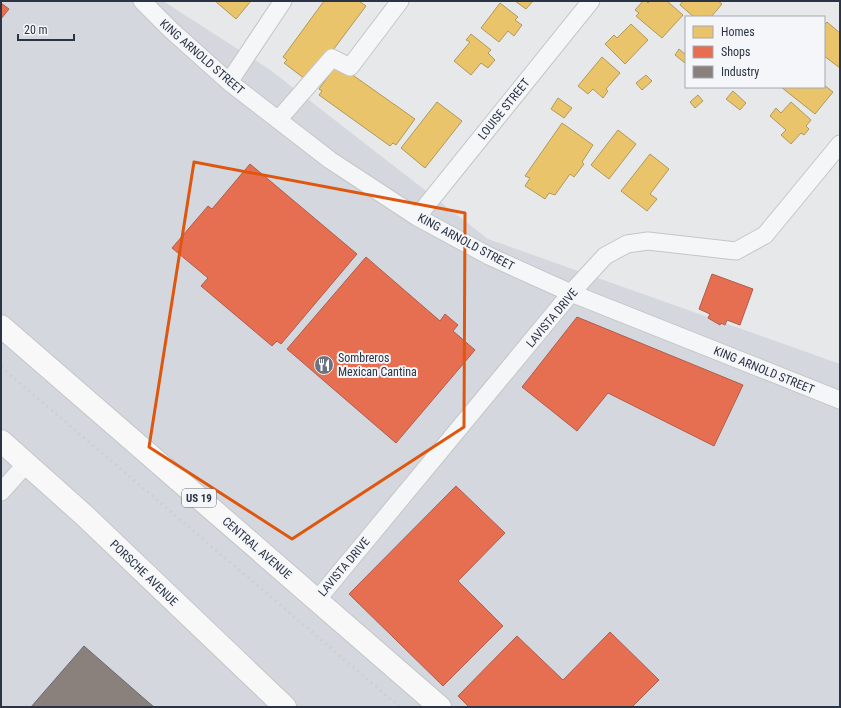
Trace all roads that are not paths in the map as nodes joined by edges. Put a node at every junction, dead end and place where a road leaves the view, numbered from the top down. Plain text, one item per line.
1 (142, 1) edge
2 (284, 1) edge
3 (400, 1) edge
4 (591, 1) edge
5 (229, 82) junction
6 (278, 120) junction
7 (840, 144) edge
8 (417, 216) junction
9 (571, 293) junction
10 (1, 326) edge
11 (840, 400) edge
12 (1, 441) edge
13 (26, 464) junction
14 (1, 492) edge
15 (317, 600) junction
16 (285, 707) edge
17 (440, 707) edge

1 - 5 street, KING ARNOLD STREET
2 - 5 street
3 - 6 street
4 - 8 street, LOUISE STREET
5 - 6 street, KING ARNOLD STREET
6 - 8 street, KING ARNOLD STREET
7 - 9 street, LAVISTA DRIVE
8 - 9 street, KING ARNOLD STREET
9 - 11 street, KING ARNOLD STREET
9 - 15 street, LAVISTA DRIVE
10 - 15 main road, CENTRAL AVENUE / US 19
12 - 13 main road, PORSCHE AVENUE
13 - 14 street
13 - 16 main road, PORSCHE AVENUE
15 - 17 main road, CENTRAL AVENUE / US 19

